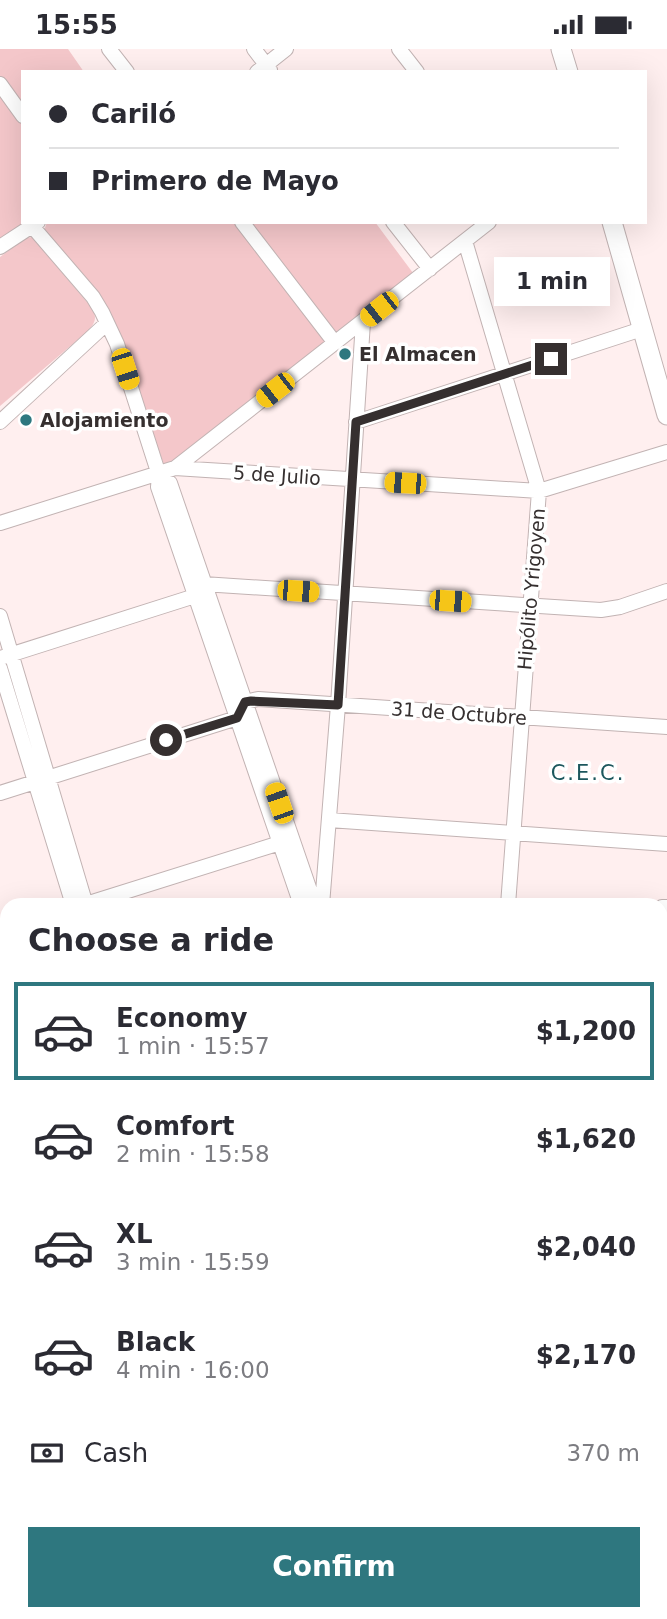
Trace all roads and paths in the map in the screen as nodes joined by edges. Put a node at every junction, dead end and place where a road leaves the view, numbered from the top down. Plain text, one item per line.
1 (109, 49) edge
2 (254, 49) edge
3 (286, 49) edge
4 (398, 49) edge
5 (561, 49) edge
6 (265, 69) edge
7 (125, 70) edge
8 (415, 70) edge
9 (567, 70) edge
10 (0, 84) edge
11 (21, 113) edge
12 (35, 224) edge
13 (244, 224) edge
14 (395, 224) edge
15 (487, 224) edge
16 (613, 224) edge
17 (466, 241) junction
18 (0, 247) edge
19 (430, 269) junction
20 (363, 322) junction
21 (107, 323) junction
22 (642, 329) junction
23 (335, 343) junction
24 (505, 373) junction
25 (667, 415) edge
26 (0, 422) edge
27 (356, 422) junction
28 (667, 451) edge
29 (175, 468) junction
30 (159, 475) junction
31 (352, 479) junction
32 (539, 491) junction
33 (0, 523) edge
34 (199, 590) junction
35 (667, 591) edge
36 (345, 594) junction
37 (529, 606) junction
38 (0, 616) edge
39 (6, 656) edge
40 (0, 668) edge
41 (248, 701) junction
42 (338, 705) junction
43 (522, 717) junction
44 (237, 718) junction
45 (667, 727) edge
46 (42, 780) junction
47 (0, 793) edge
48 (329, 820) junction
49 (513, 833) junction
50 (280, 843) junction
51 (667, 844) edge
52 (80, 898) edge
53 (101, 898) edge
54 (299, 898) edge
55 (313, 898) edge
56 (323, 898) edge
57 (508, 898) edge

1 - 7 street
2 - 6 street
3 - 6 street
4 - 8 street
5 - 9 main road
10 - 11 street
12 - 18 street
12 - 21 street
13 - 23 street
14 - 19 street
15 - 17 street
16 - 22 main road
17 - 19 street
17 - 24 street, Hipólito Yrigoyen
19 - 20 street
20 - 23 street
20 - 27 street
21 - 26 street
21 - 30 street
22 - 24 street
22 - 25 main road
23 - 29 street
24 - 27 street
24 - 32 street, Hipólito Yrigoyen
27 - 31 street
28 - 32 street, 5 de Julio
29 - 30 street
29 - 31 street, 5 de Julio
30 - 33 street
30 - 34 street
31 - 32 street, 5 de Julio
31 - 36 street
32 - 37 street, Hipólito Yrigoyen
34 - 36 street
34 - 39 street
34 - 41 street
34 - 44 street
35 - 37 street
36 - 37 street
36 - 42 street
37 - 43 street, Hipólito Yrigoyen
38 - 39 street
39 - 46 street
40 - 46 street
41 - 42 street, 31 de Octubre
41 - 44 street
41 - 55 street
42 - 43 street, 31 de Octubre
42 - 48 street
43 - 45 street, 31 de Octubre
43 - 49 street, Hipólito Yrigoyen
44 - 46 street
44 - 50 street
46 - 47 street
46 - 52 street
48 - 49 street
48 - 56 street
49 - 51 street
49 - 57 street, Hipólito Yrigoyen
50 - 53 street
50 - 54 street

